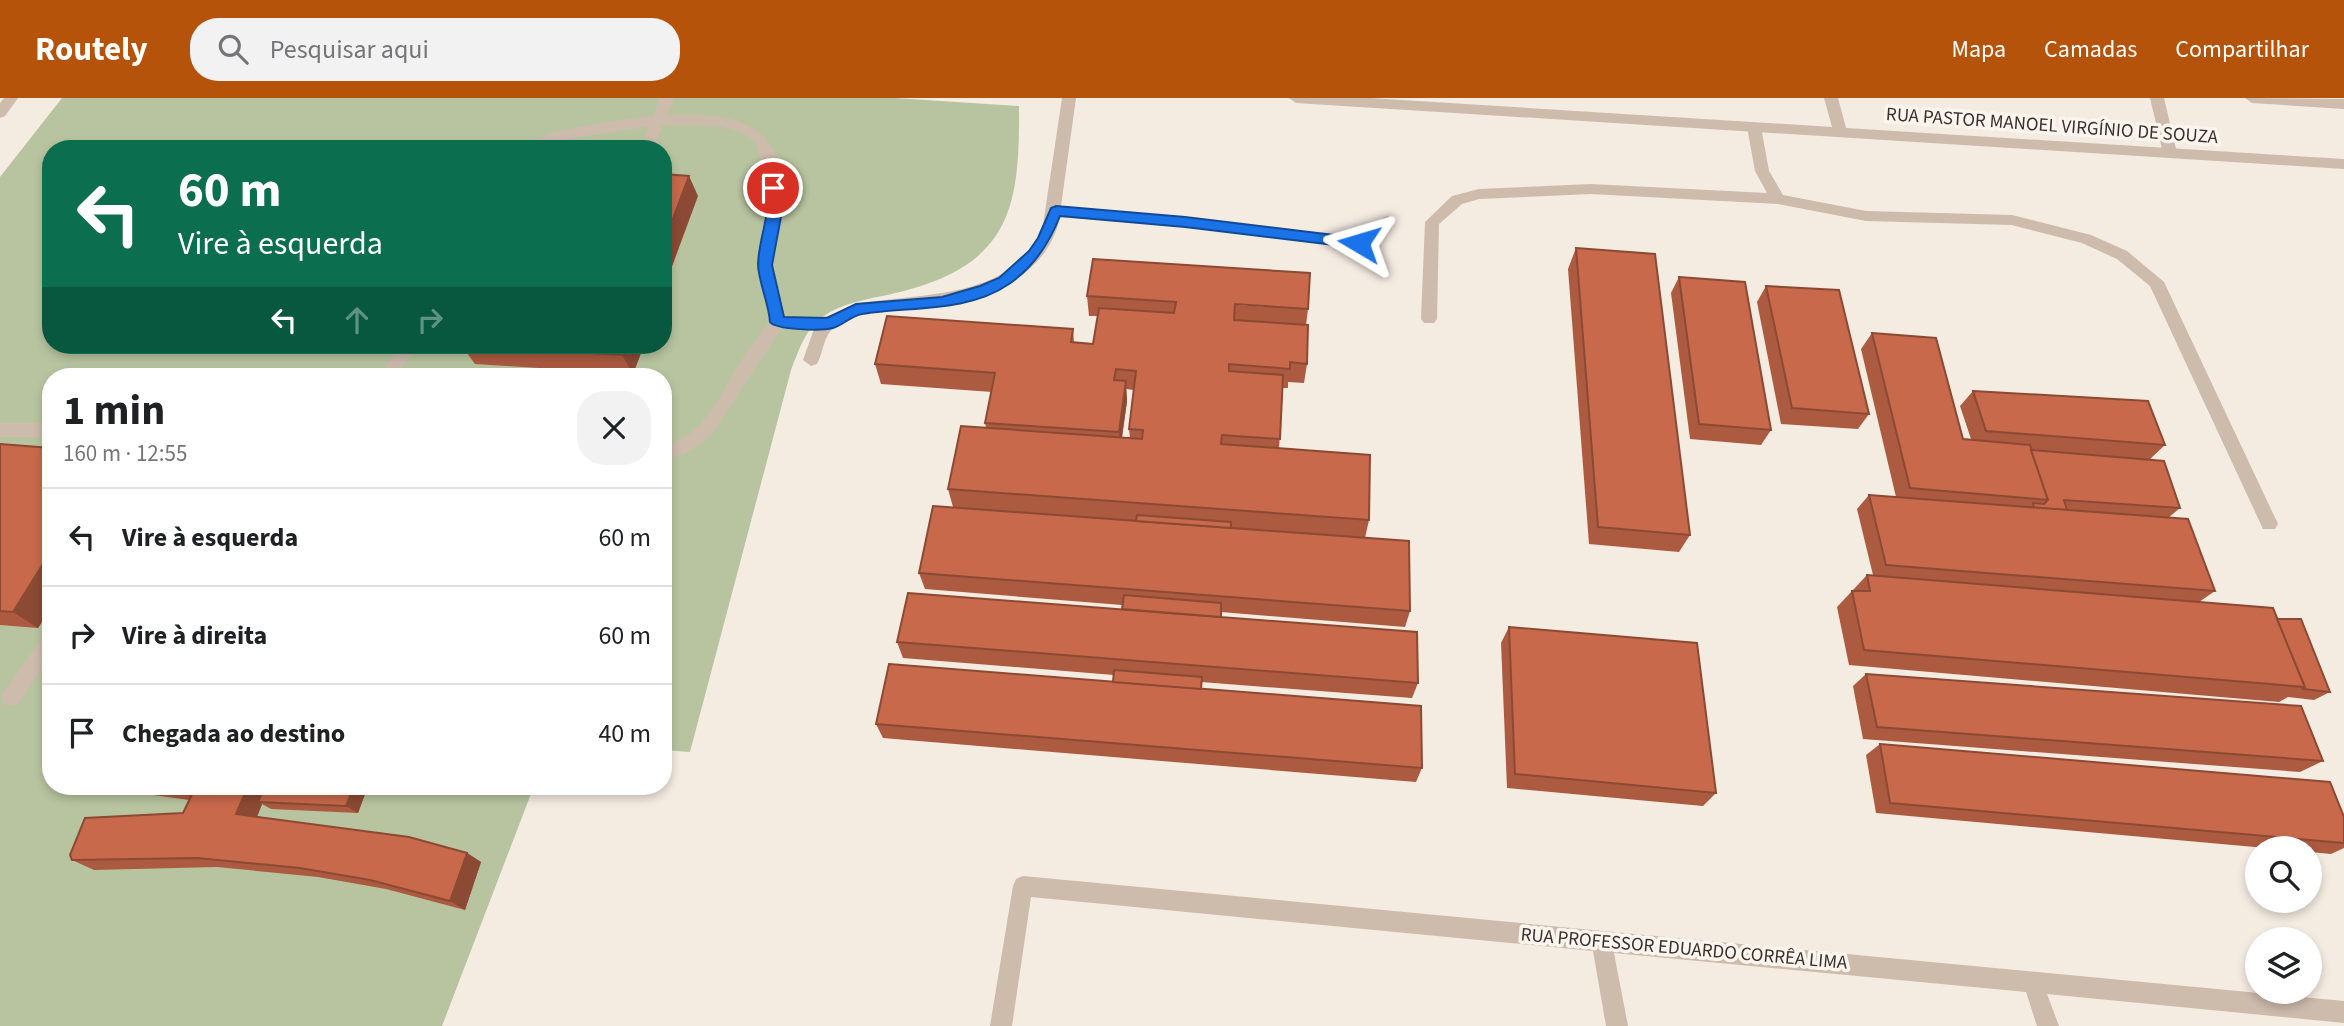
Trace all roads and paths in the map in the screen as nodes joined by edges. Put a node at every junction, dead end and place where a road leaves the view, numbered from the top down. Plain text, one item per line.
1 (11, 98) edge
2 (667, 98) edge
3 (1069, 98) edge
4 (1296, 98) edge
5 (1831, 98) edge
6 (2157, 98) edge
7 (2252, 98) edge
8 (2344, 104) edge
9 (0, 113) edge
10 (659, 117) junction
11 (1754, 127) junction
12 (1840, 132) junction
13 (543, 140) edge
14 (650, 140) edge
15 (2170, 153) junction
16 (2344, 164) edge
17 (1778, 199) junction
18 (1056, 211) junction
19 (1388, 221) dead end
20 (1429, 319) dead end
21 (778, 322) junction
22 (829, 324) junction
23 (404, 354) edge
24 (811, 360) dead end
25 (392, 368) edge
26 (0, 430) edge
27 (42, 430) edge
28 (672, 449) edge
29 (2269, 524) dead end
30 (42, 652) edge
31 (11, 698) dead end
32 (1602, 942) junction
33 (2033, 983) junction
34 (2344, 1012) edge
35 (1001, 1026) edge
36 (1616, 1026) edge
37 (2048, 1026) edge

1 - 9 street
2 - 10 street
3 - 18 street
4 - 11 street, RUA PASTOR MANOEL VIRGÍNIO DE SOUZA
5 - 12 street
6 - 15 street
7 - 8 street
10 - 13 street
10 - 14 street
10 - 21 street
11 - 12 street, RUA PASTOR MANOEL VIRGÍNIO DE SOUZA
11 - 17 street
12 - 15 street, RUA PASTOR MANOEL VIRGÍNIO DE SOUZA
15 - 16 street, RUA PASTOR MANOEL VIRGÍNIO DE SOUZA
17 - 20 street
17 - 29 street
18 - 19 street
18 - 22 street
21 - 22 street
21 - 28 street
22 - 24 street
23 - 25 street
26 - 27 street
30 - 31 street
32 - 33 street, RUA PROFESSOR EDUARDO CORRÊA LIMA
32 - 35 street, RUA PROFESSOR EDUARDO CORRÊA LIMA
32 - 36 street
33 - 34 street, RUA PROFESSOR EDUARDO CORRÊA LIMA
33 - 37 street

